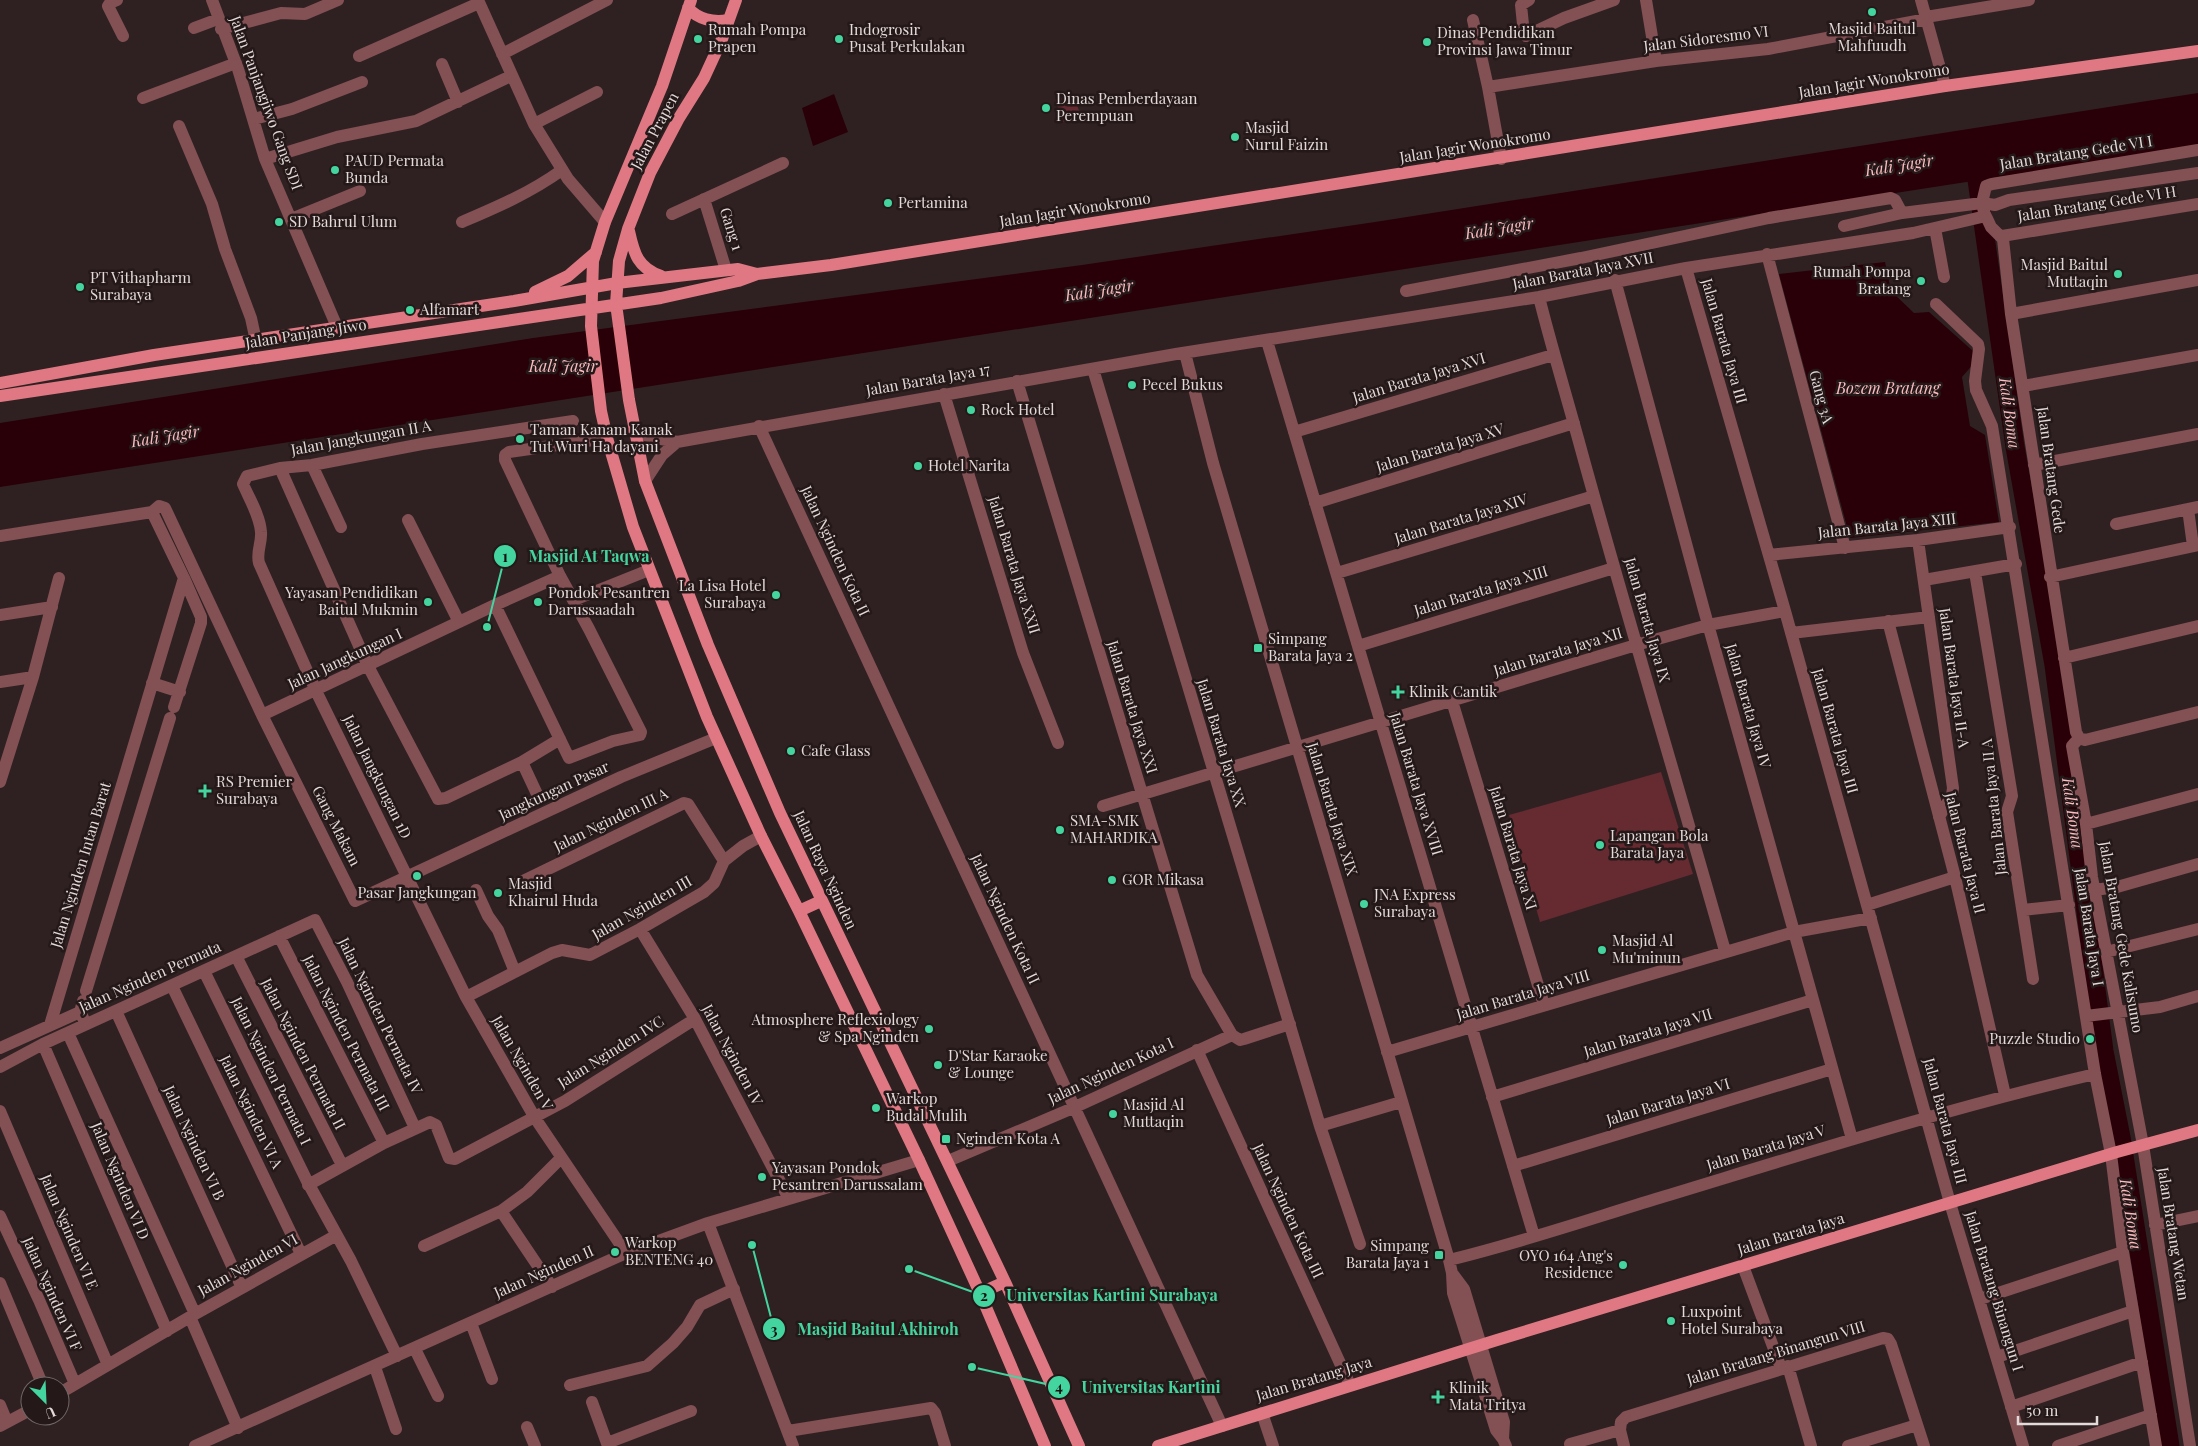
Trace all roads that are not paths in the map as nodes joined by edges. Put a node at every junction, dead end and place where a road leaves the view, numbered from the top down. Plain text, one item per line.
1 (117, 0) edge
2 (212, 0) edge
3 (338, 0) edge
4 (607, 0) edge
5 (736, 0) edge
6 (1529, 0) edge
7 (1614, 0) edge
8 (1646, 0) edge
9 (1921, 0) edge
10 (2028, 0) edge
11 (479, 2) edge
12 (692, 8) edge
13 (1927, 18) junction
14 (1473, 20) dead end
15 (721, 21) junction
16 (220, 24) junction
17 (194, 28) dead end
18 (123, 36) dead end
19 (2198, 51) edge
20 (502, 54) junction
21 (359, 56) dead end
22 (1656, 61) junction
23 (236, 63) junction
24 (442, 64) dead end
25 (511, 76) junction
26 (362, 82) dead end
27 (1945, 86) junction
28 (1488, 87) junction
29 (597, 92) dead end
30 (143, 98) dead end
31 (458, 102) junction
32 (254, 119) junction
33 (534, 124) junction
34 (179, 126) dead end
35 (2198, 150) edge
36 (265, 159) junction
37 (1502, 159) junction
38 (783, 163) dead end
39 (562, 170) junction
40 (2198, 173) edge
41 (360, 191) dead end
42 (704, 199) junction
43 (2198, 204) edge
44 (1981, 211) junction
45 (1902, 213) junction
46 (672, 214) dead end
47 (291, 219) junction
48 (462, 222) dead end
49 (606, 222) junction
50 (1844, 226) dead end
51 (1935, 228) junction
52 (628, 229) junction
53 (2002, 236) junction
54 (596, 252) junction
55 (1768, 254) junction
56 (1686, 268) junction
57 (726, 270) junction
58 (756, 274) junction
59 (664, 277) junction
60 (1944, 277) dead end
61 (1616, 280) junction
62 (2198, 280) edge
63 (617, 283) junction
64 (592, 288) junction
65 (1406, 291) dead end
66 (1539, 297) junction
67 (514, 301) junction
68 (616, 304) junction
69 (1936, 304) dead end
70 (591, 307) junction
71 (2011, 314) junction
72 (337, 327) junction
73 (256, 341) junction
74 (1267, 341) junction
75 (1185, 353) junction
76 (1553, 355) junction
77 (2198, 355) edge
78 (1093, 369) junction
79 (1017, 382) junction
80 (0, 383) edge
81 (2023, 386) junction
82 (944, 394) junction
83 (0, 396) edge
84 (573, 422) dead end
85 (1574, 424) junction
86 (759, 426) junction
87 (634, 430) junction
88 (1294, 432) junction
89 (2198, 434) edge
90 (606, 438) junction
91 (677, 442) junction
92 (312, 465) junction
93 (2034, 465) junction
94 (280, 468) junction
95 (645, 481) junction
96 (1594, 496) junction
97 (1315, 503) junction
98 (2193, 508) edge
99 (152, 512) junction
100 (408, 520) dead end
101 (2116, 524) dead end
102 (341, 527) dead end
103 (2010, 527) junction
104 (0, 536) edge
105 (1918, 540) junction
106 (2196, 545) edge
107 (1845, 548) junction
108 (1768, 555) junction
109 (2016, 564) junction
110 (1614, 568) junction
111 (649, 570) junction
112 (1975, 572) junction
113 (1337, 573) junction
114 (560, 576) junction
115 (60, 578) dead end
116 (184, 578) junction
117 (2050, 578) junction
118 (1924, 580) junction
119 (574, 600) junction
120 (495, 605) junction
121 (52, 607) junction
122 (1785, 610) junction
123 (0, 615) edge
124 (1929, 617) junction
125 (1888, 621) junction
126 (458, 622) junction
127 (1708, 625) junction
128 (2198, 626) edge
129 (1791, 633) junction
130 (1636, 645) junction
131 (1358, 646) junction
132 (2064, 658) junction
133 (368, 666) junction
134 (33, 677) junction
135 (0, 682) edge
136 (152, 683) junction
137 (316, 691) junction
138 (180, 692) junction
139 (1452, 701) junction
140 (2198, 712) edge
141 (262, 715) junction
142 (1380, 722) junction
143 (716, 738) junction
144 (2079, 738) junction
145 (560, 739) junction
146 (1058, 743) dead end
147 (6, 745) edge
148 (1297, 747) junction
149 (522, 762) junction
150 (1212, 772) junction
151 (0, 782) edge
152 (537, 794) dead end
153 (1142, 794) junction
154 (2198, 794) edge
155 (1103, 806) dead end
156 (1939, 817) junction
157 (2086, 824) junction
158 (761, 836) junction
159 (724, 862) junction
160 (2198, 864) edge
161 (1955, 877) junction
162 (408, 878) junction
163 (514, 885) dead end
164 (476, 890) dead end
165 (2094, 890) junction
166 (821, 900) junction
167 (1867, 905) junction
168 (2069, 905) junction
169 (2023, 910) junction
170 (799, 911) junction
171 (1871, 918) junction
172 (314, 920) joint
173 (640, 929) junction
174 (2198, 929) edge
175 (1794, 932) junction
176 (279, 936) junction
177 (1725, 951) junction
178 (2106, 952) junction
179 (236, 956) junction
180 (204, 971) junction
181 (515, 972) junction
182 (2033, 979) dead end
183 (172, 986) junction
184 (2198, 996) edge
185 (466, 997) junction
186 (1813, 1000) junction
187 (83, 1001) junction
188 (1544, 1005) junction
189 (116, 1011) junction
190 (2113, 1013) junction
191 (2090, 1016) junction
192 (695, 1019) junction
193 (86, 1024) junction
194 (1290, 1024) junction
195 (50, 1025) junction
196 (1471, 1027) junction
197 (68, 1033) junction
198 (1232, 1035) junction
199 (43, 1044) junction
200 (0, 1048) edge
201 (1196, 1050) junction
202 (1387, 1052) junction
203 (0, 1067) edge
204 (1832, 1070) junction
205 (2095, 1074) junction
206 (2005, 1095) junction
207 (1492, 1097) junction
208 (1401, 1102) junction
209 (1074, 1108) junction
210 (0, 1111) edge
211 (1927, 1116) junction
212 (535, 1118) junction
213 (1320, 1126) junction
214 (415, 1128) junction
215 (2198, 1130) edge
216 (1852, 1139) junction
217 (384, 1144) junction
218 (2140, 1146) junction
219 (2114, 1153) junction
220 (561, 1158) junction
221 (918, 1160) junction
222 (948, 1161) junction
223 (342, 1165) junction
224 (1513, 1166) junction
225 (308, 1184) junction
226 (789, 1199) junction
227 (1950, 1203) junction
228 (501, 1211) junction
229 (0, 1216) edge
230 (2198, 1216) edge
231 (708, 1223) junction
232 (2155, 1225) junction
233 (335, 1236) junction
234 (1534, 1236) junction
235 (1360, 1244) dead end
236 (424, 1246) dead end
237 (2123, 1252) junction
238 (626, 1253) junction
239 (301, 1254) junction
240 (1449, 1260) junction
241 (1743, 1266) junction
242 (1005, 1282) junction
243 (0, 1283) edge
244 (552, 1287) junction
245 (242, 1288) junction
246 (734, 1289) junction
247 (980, 1293) junction
248 (1980, 1299) junction
249 (2133, 1311) junction
250 (193, 1315) junction
251 (471, 1323) junction
252 (167, 1331) junction
253 (1475, 1347) junction
254 (415, 1348) junction
255 (397, 1356) junction
256 (1997, 1357) junction
257 (2142, 1362) junction
258 (108, 1365) junction
259 (375, 1367) junction
260 (1785, 1367) junction
261 (39, 1376) edge
262 (492, 1379) dead end
263 (75, 1384) junction
264 (570, 1385) dead end
265 (1350, 1385) junction
266 (70, 1387) edge
267 (438, 1396) dead end
268 (592, 1402) dead end
269 (0, 1405) edge
270 (2011, 1406) junction
271 (691, 1411) dead end
272 (1262, 1413) junction
273 (2151, 1414) junction
274 (20, 1415) edge
275 (4, 1424) edge
276 (1917, 1425) junction
277 (1222, 1426) junction
278 (528, 1427) dead end
279 (238, 1428) junction
280 (396, 1429) dead end
281 (1620, 1430) junction
282 (788, 1431) junction
283 (1505, 1442) edge
284 (1570, 1444) dead end
285 (608, 1445) edge
286 (196, 1446) edge
287 (535, 1446) edge
288 (793, 1446) edge
289 (945, 1446) edge
290 (1045, 1446) edge
291 (1078, 1446) edge
292 (1158, 1446) edge
293 (1273, 1446) edge
294 (1624, 1446) edge
295 (1811, 1446) edge
296 (1848, 1446) edge
297 (1924, 1446) edge
298 (2023, 1446) edge
299 (2058, 1446) edge
300 (2156, 1446) edge
301 (2190, 1446) edge

1 - 18 street
2 - 16 street, Jalan Panjangjiwo Gang SDI
3 - 16 street
4 - 20 street
5 - 15 main road, Jalan Prapen
6 - 7 street
8 - 22 street
9 - 13 street
10 - 13 street, Jalan Sidoresmo VI
11 - 20 street
11 - 21 street
12 - 15 main road
12 - 49 main road, Jalan Prapen
13 - 22 street, Jalan Sidoresmo VI
13 - 27 street
14 - 28 street
15 - 52 main road, Jalan Prapen
16 - 17 street
16 - 23 street, Jalan Panjangjiwo Gang SDI
19 - 27 main road, Jalan Jagir Wonokromo
20 - 25 street
22 - 28 street, Jalan Sidoresmo VI
23 - 30 street
23 - 32 street, Jalan Panjangjiwo Gang SDI
24 - 31 street
25 - 31 street
25 - 33 street
26 - 32 street
27 - 37 main road, Jalan Jagir Wonokromo
28 - 37 street
29 - 33 street
31 - 36 street
32 - 36 street, Jalan Panjangjiwo Gang SDI
33 - 39 street
34 - 73 street
35 - 44 street, Jalan Bratang Gede VI I
36 - 47 street, Jalan Panjangjiwo Gang SDI
37 - 58 main road, Jalan Jagir Wonokromo
38 - 42 street
39 - 48 street
39 - 49 street
40 - 44 street
41 - 47 street
42 - 46 street
42 - 57 street, Gang 1
43 - 53 street, Jalan Bratang Gede VI H
44 - 45 street
44 - 51 street, Jalan Barata Jaya XVII
44 - 53 street
45 - 50 street
45 - 65 street
47 - 72 street, Jalan Panjangjiwo Gang SDI
49 - 54 main road, Jalan Prapen
51 - 55 street, Jalan Barata Jaya XVII
51 - 60 street
52 - 59 main road
52 - 63 main road, Jalan Prapen
53 - 71 street, Jalan Bratang Gede
54 - 64 main road, Jalan Prapen
54 - 67 main road
55 - 56 street, Jalan Barata Jaya XVII
55 - 107 street, Gang 3A
56 - 61 street, Jalan Barata Jaya XVII
56 - 108 street, Jalan Barata Jaya III
57 - 58 main road, Jalan Jagir Wonokromo
57 - 59 main road, Jalan Jagir Wonokromo
58 - 68 main road, Jalan Jagir Wonokromo
59 - 63 main road, Jalan Jagir Wonokromo
61 - 66 street, Jalan Barata Jaya XVII
61 - 127 street, Jalan Barata Jaya IV
62 - 71 street
63 - 64 main road, Jalan Jagir Wonokromo
63 - 68 main road, Jalan Raya Nginden
64 - 67 main road, Jalan Panjang Jiwo
64 - 70 main road
66 - 74 street, Jalan Barata Jaya XVII
66 - 76 street, Jalan Barata Jaya IX
67 - 72 main road, Jalan Panjang Jiwo
68 - 70 main road, Jalan Panjang Jiwo
68 - 87 main road, Jalan Raya Nginden
69 - 103 street, Jalan Barata Jaya I
70 - 83 main road, Jalan Panjang Jiwo
70 - 90 main road
71 - 81 street, Jalan Bratang Gede
72 - 73 main road, Jalan Panjang Jiwo
73 - 80 main road, Jalan Panjang Jiwo
74 - 75 street, Jalan Barata Jaya XVII
74 - 88 street, Jalan Barata Jaya XVIII
75 - 78 street, Jalan Barata Jaya 17
75 - 148 street, Jalan Barata Jaya XIX
76 - 85 street, Jalan Barata Jaya IX
76 - 88 street, Jalan Barata Jaya XVI
77 - 81 street
78 - 79 street, Jalan Barata Jaya 17
78 - 150 street, Jalan Barata Jaya XX
79 - 82 street, Jalan Barata Jaya 17
79 - 153 street, Jalan Barata Jaya XXI
81 - 93 street, Jalan Bratang Gede
82 - 86 street, Jalan Barata Jaya 17
82 - 146 street, Jalan Barata Jaya XXII
84 - 92 street, Jalan Jangkungan II A
85 - 96 street, Jalan Barata Jaya IX
85 - 97 street, Jalan Barata Jaya XV
86 - 91 street, Jalan Barata Jaya 17
86 - 209 street, Jalan Nginden Kota II
87 - 91 street, Jalan Barata Jaya 17
87 - 95 main road, Jalan Raya Nginden
88 - 97 street, Jalan Barata Jaya XVIII
89 - 93 street
90 - 111 main road
90 - 114 street
91 - 95 street
92 - 94 street, Jalan Jangkungan II A
92 - 102 street
93 - 117 street, Jalan Bratang Gede
94 - 133 street, Jalan Jangkungan II A
94 - 137 street, Jalan Jangkungan 1D
95 - 166 main road, Jalan Raya Nginden
96 - 110 street, Jalan Barata Jaya IX
96 - 113 street, Jalan Barata Jaya XIV
97 - 113 street, Jalan Barata Jaya XVIII
98 - 101 street
98 - 106 street
99 - 104 street
99 - 116 street
99 - 141 street
100 - 126 street
103 - 105 street, Jalan Barata Jaya XIII
103 - 109 street, Jalan Barata Jaya I
105 - 107 street, Jalan Barata Jaya XIII
105 - 118 street, Jalan Barata Jaya II-A
106 - 117 street
107 - 108 street, Jalan Barata Jaya XIII
108 - 122 street, Jalan Barata Jaya III
109 - 112 street
109 - 168 street, Jalan Barata Jaya I
110 - 130 street, Jalan Barata Jaya IX
110 - 131 street, Jalan Barata Jaya XIII
111 - 119 street
111 - 143 main road
112 - 118 street
112 - 169 street, Jalan Barata Jaya II A
113 - 131 street, Jalan Barata Jaya XVIII
114 - 119 street
114 - 120 street, Jalan Jangkungan I
115 - 121 street
116 - 136 street, Jalan Nginden Intan Barat
116 - 138 street
117 - 132 street, Jalan Bratang Gede
118 - 124 street, Jalan Barata Jaya II-A
119 - 145 street
120 - 126 street, Jalan Jangkungan I
120 - 145 street
121 - 123 street
121 - 134 street
122 - 127 street, Jalan Barata Jaya XII
122 - 129 street, Jalan Barata Jaya III
124 - 125 street
124 - 156 street, Jalan Barata Jaya II-A
125 - 129 street
125 - 156 street, Jalan Barata Jaya II
126 - 133 street, Jalan Jangkungan I
127 - 130 street, Jalan Barata Jaya XII
127 - 175 street, Jalan Barata Jaya IV
128 - 132 street
129 - 167 street, Jalan Barata Jaya III
130 - 139 street, Jalan Barata Jaya XII
130 - 177 street, Jalan Barata Jaya IX
131 - 142 street, Jalan Barata Jaya XVIII
132 - 144 street, Jalan Bratang Gede
133 - 137 street, Jalan Jangkungan I
133 - 149 street, Jalan Jangkungan II A
134 - 135 street
134 - 147 street
136 - 138 street
136 - 195 street, Jalan Nginden Intan Barat
137 - 141 street, Jalan Jangkungan I
137 - 162 street, Jalan Jangkungan 1D
138 - 187 street
139 - 142 street, Jalan Barata Jaya XII
139 - 188 street, Jalan Barata Jaya XI
140 - 144 street
141 - 162 street, Gang Makam
142 - 148 street, Jalan Barata Jaya XII
142 - 196 street, Jalan Barata Jaya XVIII
143 - 158 main road
143 - 162 street, Jangkungan Pasar
144 - 157 street, Jalan Bratang Gede Kalisumo
145 - 149 street
147 - 151 street
148 - 150 street, Jalan Barata Jaya XII
148 - 202 street, Jalan Barata Jaya XIX
149 - 152 street
150 - 153 street, Jalan Barata Jaya XII
150 - 194 street, Jalan Barata Jaya XX
153 - 155 street, Jalan Barata Jaya XII
153 - 198 street, Jalan Barata Jaya XXI
154 - 157 street
156 - 161 street, Jalan Barata Jaya II
157 - 165 street, Jalan Bratang Gede Kalisumo
158 - 159 street, Jalan Nginden III
158 - 170 main road
159 - 163 street, Jalan Nginden III A
159 - 173 street, Jalan Nginden III
160 - 165 street
161 - 167 street
161 - 206 street, Jalan Barata Jaya II
162 - 185 street, Jalan Nginden V
164 - 181 street
165 - 178 street, Jalan Bratang Gede Kalisumo
166 - 170 main road
166 - 222 main road, Jalan Raya Nginden
167 - 171 street, Jalan Barata Jaya III
168 - 169 street
168 - 191 street, Jalan Barata Jaya I
169 - 182 street, Jalan Barata Jaya II A
170 - 221 main road
171 - 175 street, Jalan Barata Jaya VIII
171 - 211 street, Jalan Barata Jaya III
172 - 176 street, Jalan Nginden Permata
172 - 214 street, Jalan Nginden Permata IV
173 - 181 street, Jalan Nginden III
173 - 192 street, Jalan Nginden IV
174 - 178 street
175 - 177 street, Jalan Barata Jaya VIII
175 - 186 street, Jalan Barata Jaya IV
176 - 179 street, Jalan Nginden Permata
176 - 217 street, Jalan Nginden Permata III
177 - 188 street, Jalan Barata Jaya VIII
178 - 190 street, Jalan Bratang Gede Kalisumo
179 - 180 street, Jalan Nginden Permata
179 - 223 street, Jalan Nginden Permata II
180 - 183 street, Jalan Nginden Permata
180 - 225 street, Jalan Nginden Permata I
181 - 185 street, Jalan Nginden III
183 - 189 street, Jalan Nginden Permata
183 - 239 street, Jalan Nginden VI A
184 - 190 street
185 - 212 street, Jalan Nginden V
186 - 204 street, Jalan Barata Jaya IV
186 - 207 street, Jalan Barata Jaya VII
187 - 193 street
187 - 195 street
188 - 196 street, Jalan Barata Jaya VIII
189 - 193 street, Jalan Nginden Permata
189 - 245 street, Jalan Nginden VI B
190 - 191 street
190 - 218 street, Jalan Bratang Gede Kalisumo
191 - 205 street, Jalan Barata Jaya I
192 - 212 street, Jalan Nginden IVC
192 - 226 street, Jalan Nginden IV
193 - 197 street, Jalan Nginden Permata
194 - 198 street, Jalan Nginden Kota I
194 - 213 street, Jalan Barata Jaya XX
195 - 200 street
196 - 202 street, Jalan Barata Jaya VIII
196 - 207 street, Jalan Barata Jaya XVIII
197 - 199 street, Jalan Nginden Permata
197 - 250 street
198 - 201 street, Jalan Nginden Kota I
199 - 203 street, Jalan Nginden Permata
199 - 252 street, Jalan Nginden VI D
201 - 209 street, Jalan Nginden Kota I
201 - 265 street, Jalan Nginden Kota III
202 - 208 street, Jalan Barata Jaya XIX
204 - 216 street, Jalan Barata Jaya IV
204 - 224 street, Jalan Barata Jaya VI
205 - 206 street, Jalan Barata Jaya V
205 - 219 street, Jalan Barata Jaya I
206 - 211 street, Jalan Barata Jaya V
207 - 224 street, Jalan Barata Jaya XVIII
208 - 213 street
208 - 240 street, Jalan Barata Jaya XIX
209 - 222 street, Jalan Nginden Kota I
209 - 277 street, Jalan Nginden Kota II
210 - 258 street, Jalan Nginden VI E
211 - 216 street, Jalan Barata Jaya V
211 - 227 street, Jalan Barata Jaya III
212 - 214 street, Jalan Nginden IVC
212 - 220 street, Jalan Nginden V
213 - 235 street, Jalan Barata Jaya XX
214 - 217 street
215 - 218 main road
216 - 234 street, Jalan Barata Jaya V
217 - 223 street
218 - 219 main road
218 - 232 street, Jalan Bratang Wetan
219 - 227 main road, Jalan Barata Jaya
219 - 237 street, Jalan Barata Jaya I
220 - 228 street
220 - 238 street, Jalan Nginden V
221 - 226 street, Jalan Nginden II
221 - 247 main road
222 - 242 main road, Jalan Raya Nginden
223 - 225 street
224 - 234 street, Jalan Barata Jaya XVIII
225 - 233 street
226 - 231 street, Jalan Nginden II
227 - 241 main road, Jalan Barata Jaya
227 - 248 street, Jalan Bratang Binangun I
228 - 236 street
228 - 244 street
229 - 263 street, Jalan Nginden VI F
230 - 232 street
231 - 238 street, Jalan Nginden II
231 - 246 street
232 - 301 street, Jalan Bratang Wetan
233 - 239 street, Jalan Nginden VI
233 - 255 street
234 - 240 street, Jalan Barata Jaya V
237 - 248 street
237 - 249 street, Jalan Barata Jaya I
238 - 244 street, Jalan Nginden II
239 - 245 street, Jalan Nginden VI
240 - 253 street, Jalan Barata Jaya XIX
241 - 253 main road, Jalan Barata Jaya
241 - 260 street
242 - 247 main road
242 - 291 main road, Jalan Raya Nginden
243 - 261 street
244 - 251 street, Jalan Nginden II
245 - 250 street, Jalan Nginden VI
246 - 264 street
246 - 282 street
247 - 290 main road
248 - 256 street, Jalan Bratang Binangun I
249 - 256 street
249 - 257 street, Jalan Barata Jaya I
250 - 252 street, Jalan Nginden VI
250 - 279 street
251 - 254 street, Jalan Nginden II
251 - 262 street
252 - 258 street, Jalan Nginden VI
253 - 265 main road, Jalan Bratang Jaya
253 - 283 street, Jalan Barata Jaya XIX
254 - 255 street, Jalan Nginden II
254 - 267 street
255 - 259 street, Jalan Nginden II
256 - 270 street, Jalan Bratang Binangun I
257 - 270 street
257 - 273 street, Jalan Barata Jaya I
258 - 263 street, Jalan Nginden VI
259 - 279 street, Jalan Nginden II
259 - 280 street
260 - 276 street, Jalan Bratang Binangun VIII
260 - 281 street, Jalan Bratang Binangun VIII
260 - 295 street
263 - 266 street, Jalan Nginden VI
265 - 272 main road, Jalan Bratang Jaya
268 - 285 street
269 - 275 street
270 - 298 street, Jalan Bratang Binangun I
271 - 285 street
272 - 277 main road, Jalan Bratang Jaya
272 - 293 street
273 - 299 street
273 - 300 street, Jalan Barata Jaya I
274 - 275 street
276 - 296 street
276 - 297 street, Jalan Bratang Binangun VIII
277 - 292 main road, Jalan Bratang Jaya
278 - 287 street
279 - 286 street, Jalan Nginden II
281 - 284 street
281 - 294 street
282 - 288 street
282 - 289 street

